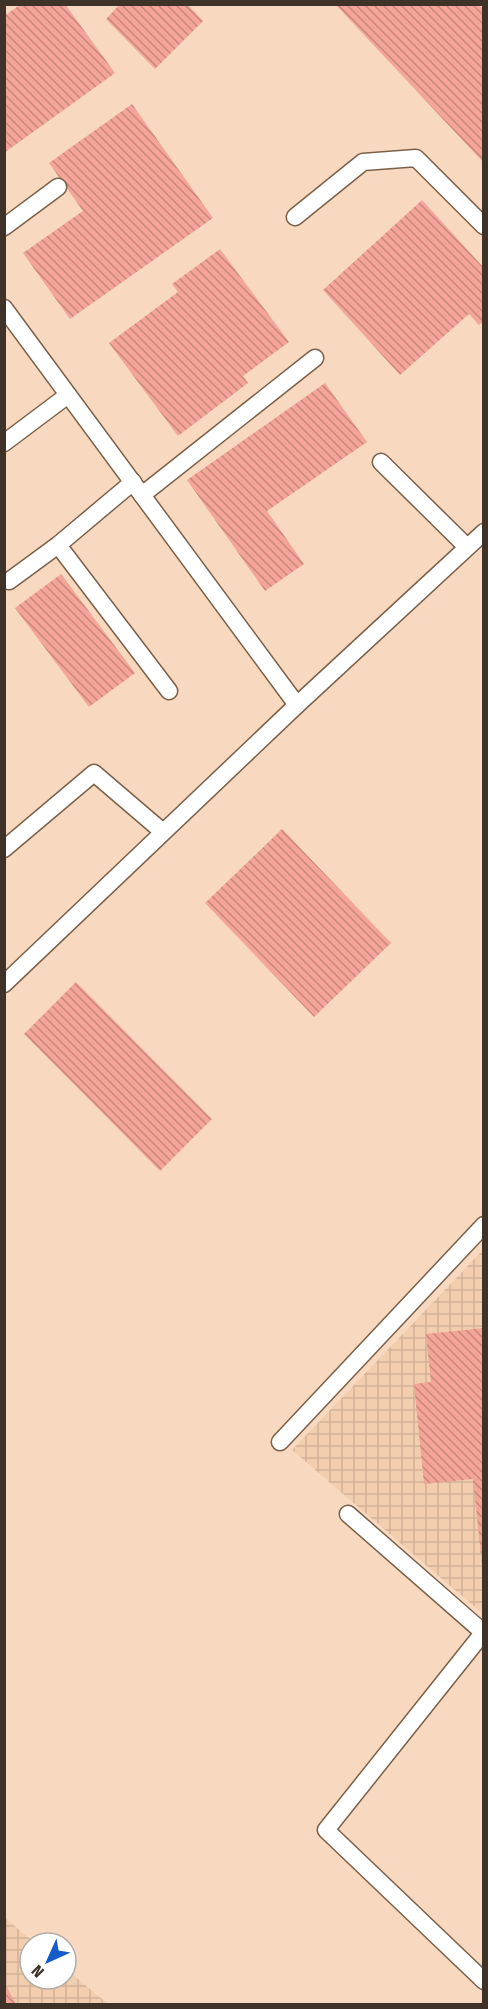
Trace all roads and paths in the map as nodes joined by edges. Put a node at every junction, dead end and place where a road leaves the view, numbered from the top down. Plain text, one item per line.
1 (58, 187) dead end
2 (295, 217) dead end
3 (483, 226) edge
4 (4, 227) edge
5 (4, 308) edge
6 (315, 358) dead end
7 (68, 395) junction
8 (4, 443) edge
9 (381, 462) dead end
10 (137, 488) junction
11 (483, 532) edge
12 (58, 544) junction
13 (467, 547) junction
14 (9, 581) dead end
15 (169, 691) dead end
16 (297, 705) junction
17 (163, 832) junction
18 (4, 849) edge
19 (4, 984) edge
20 (483, 1224) edge
21 (280, 1442) dead end
22 (348, 1514) dead end
23 (483, 1633) edge
24 (483, 1982) edge

1 - 4 lane
2 - 3 lane
5 - 7 lane
6 - 10 lane
7 - 8 lane
7 - 10 lane
9 - 13 lane
10 - 12 lane
10 - 16 lane
11 - 13 lane
12 - 14 lane
12 - 15 lane
13 - 16 lane
16 - 17 lane
17 - 18 lane
17 - 19 lane
20 - 21 lane
22 - 23 lane
23 - 24 lane

